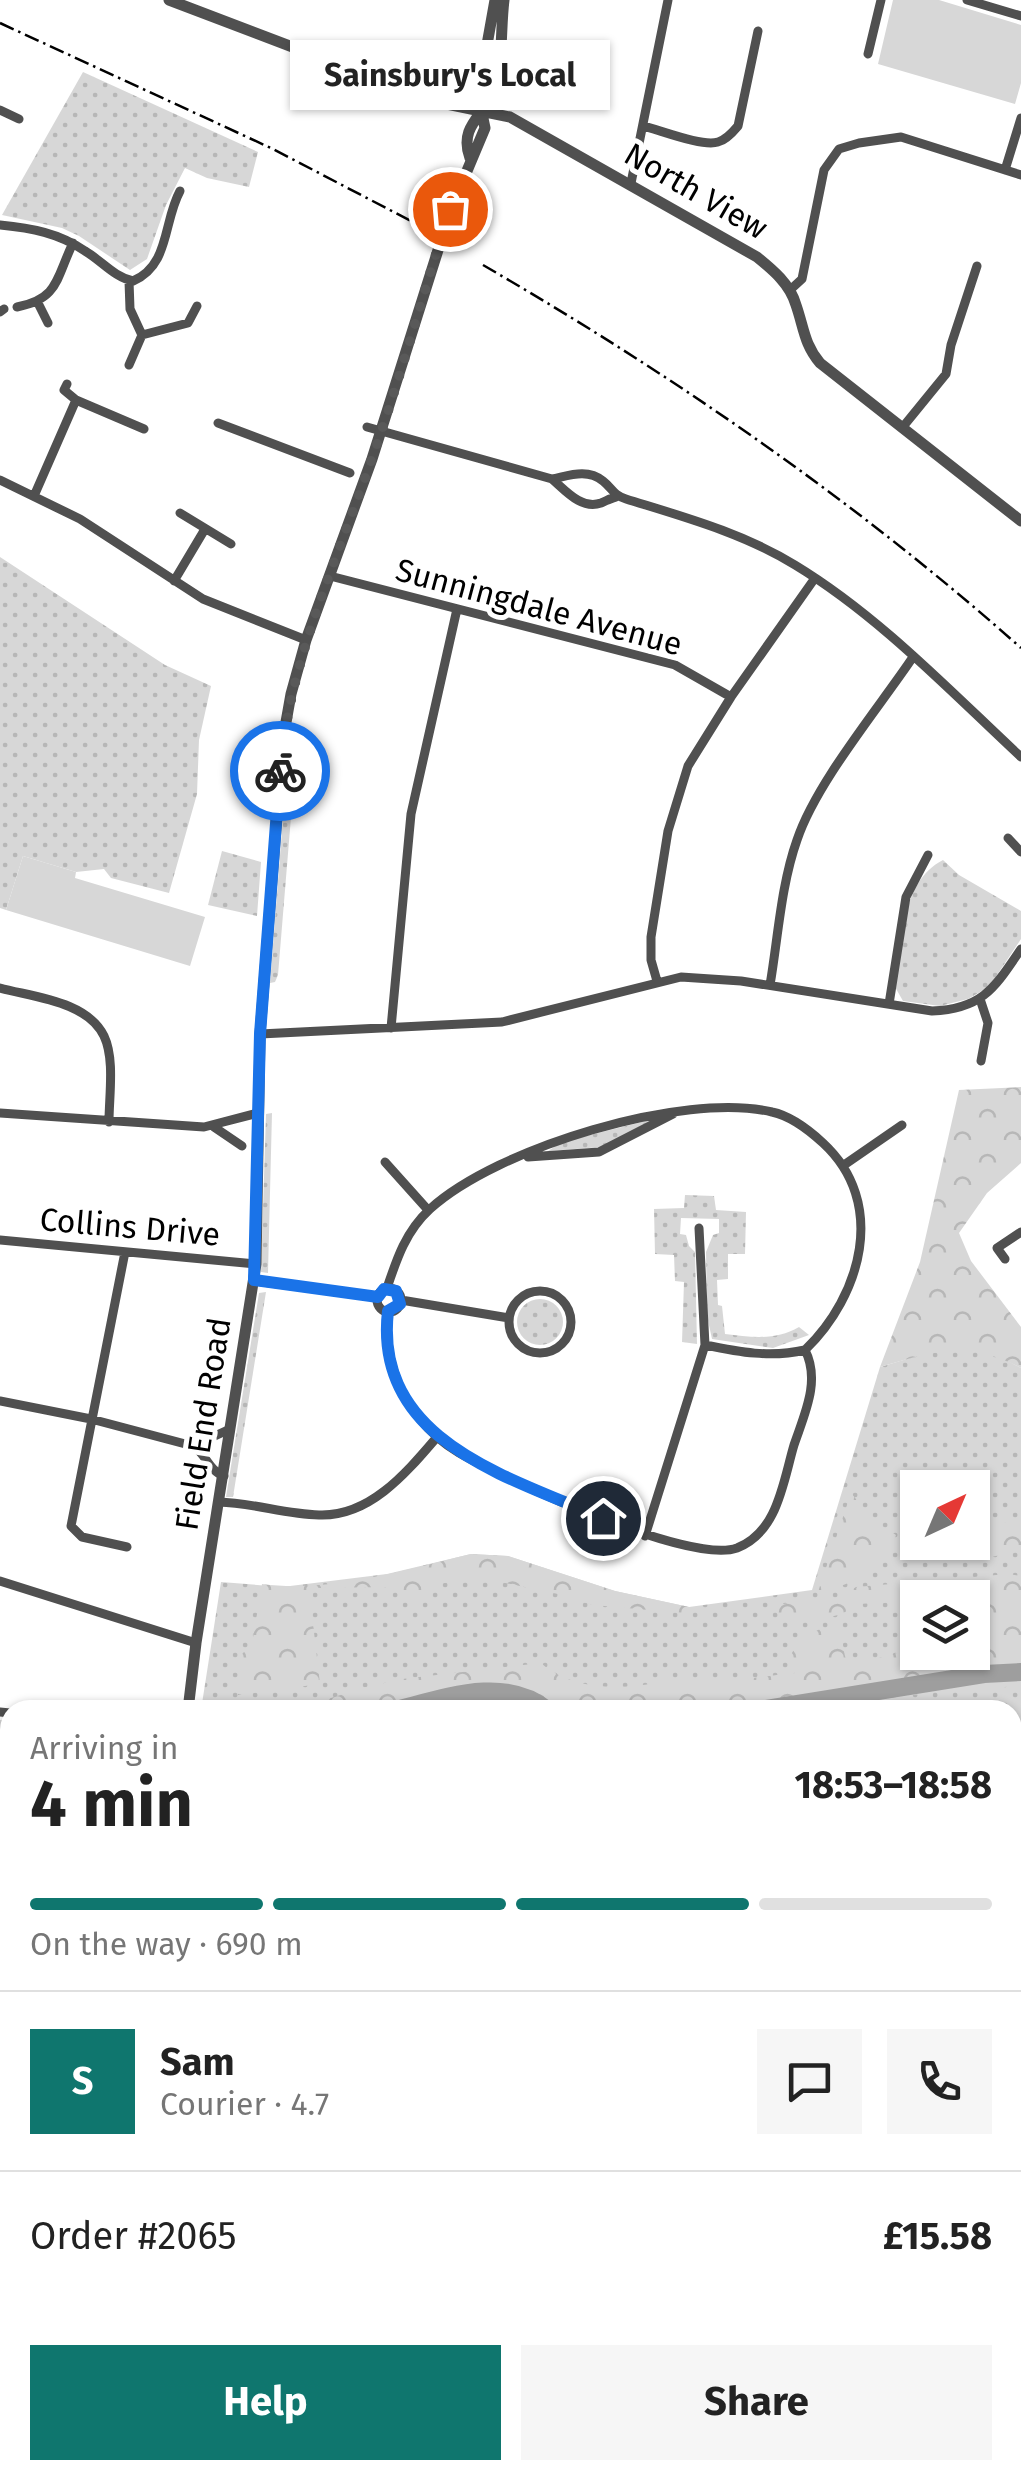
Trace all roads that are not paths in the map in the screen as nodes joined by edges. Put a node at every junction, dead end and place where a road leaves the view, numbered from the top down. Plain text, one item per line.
1 (169, 0) edge
2 (495, 0) edge
3 (504, 0) edge
4 (668, 0) edge
5 (881, 0) edge
6 (966, 0) edge
7 (1021, 16) edge
8 (758, 31) dead end
9 (868, 54) dead end
10 (0, 110) edge
11 (480, 110) junction
12 (18, 118) dead end
13 (1021, 118) edge
14 (643, 126) junction
15 (1005, 170) junction
16 (1021, 174) edge
17 (631, 183) junction
18 (180, 191) dead end
19 (0, 225) edge
20 (74, 243) junction
21 (977, 266) dead end
22 (129, 281) junction
23 (790, 290) junction
24 (38, 303) junction
25 (198, 306) dead end
26 (17, 307) dead end
27 (48, 323) dead end
28 (142, 334) junction
29 (129, 365) dead end
30 (67, 384) dead end
31 (76, 400) junction
32 (218, 423) dead end
33 (367, 427) dead end
34 (902, 428) junction
35 (144, 429) dead end
36 (381, 432) junction
37 (350, 473) dead end
38 (552, 479) junction
39 (0, 480) edge
40 (34, 496) junction
41 (619, 497) junction
42 (180, 514) dead end
43 (1021, 521) edge
44 (205, 530) junction
45 (231, 544) dead end
46 (330, 576) junction
47 (815, 578) junction
48 (174, 581) junction
49 (457, 609) junction
50 (306, 640) junction
51 (913, 657) junction
52 (732, 697) junction
53 (1021, 757) edge
54 (1008, 838) dead end
55 (1021, 852) edge
56 (928, 854) dead end
57 (1021, 949) edge
58 (657, 981) junction
59 (770, 985) junction
60 (0, 988) edge
61 (980, 999) junction
62 (888, 1004) junction
63 (391, 1028) junction
64 (260, 1034) junction
65 (981, 1062) dead end
66 (0, 1113) edge
67 (258, 1113) junction
68 (676, 1113) junction
69 (110, 1122) junction
70 (902, 1125) dead end
71 (214, 1127) junction
72 (242, 1146) dead end
73 (384, 1162) dead end
74 (508, 1162) junction
75 (844, 1165) junction
76 (428, 1210) junction
77 (699, 1228) dead end
78 (1021, 1232) edge
79 (0, 1240) edge
80 (125, 1252) junction
81 (1004, 1259) dead end
82 (256, 1264) junction
83 (254, 1280) junction
84 (387, 1288) junction
85 (378, 1297) junction
86 (400, 1300) junction
87 (388, 1311) junction
88 (508, 1318) junction
89 (704, 1344) junction
90 (805, 1350) junction
91 (0, 1400) edge
92 (91, 1419) junction
93 (230, 1429) junction
94 (437, 1437) junction
95 (193, 1446) junction
96 (224, 1476) junction
97 (219, 1502) junction
98 (645, 1536) junction
99 (126, 1548) dead end
100 (0, 1582) edge
101 (196, 1644) junction
102 (189, 1700) edge

1 - 11 street, North View
2 - 11 street, Field End Road
3 - 11 street, Field End Road
4 - 14 street
5 - 9 street
6 - 7 street
8 - 14 street
10 - 12 street
11 - 17 street, North View
11 - 36 street, Field End Road
13 - 15 street
14 - 17 street
15 - 16 street
15 - 23 street
17 - 23 street, North View
18 - 22 street
19 - 20 street
20 - 22 street
20 - 24 street
21 - 34 street
22 - 28 street
23 - 34 street, North View
24 - 26 street
24 - 27 street
25 - 28 street
28 - 29 street
30 - 31 street
31 - 35 street
31 - 40 street
32 - 37 street
33 - 36 street
34 - 43 street, North View
36 - 38 street
36 - 46 street, Field End Road
38 - 41 street
38 - 41 street
39 - 40 street
40 - 48 street
41 - 47 street
42 - 44 street
44 - 45 street
44 - 48 street
46 - 49 street, Sunningdale Avenue
46 - 50 street, Field End Road
47 - 51 street
47 - 52 street
48 - 50 street
49 - 52 street, Sunningdale Avenue
49 - 63 street
50 - 64 street, Field End Road
51 - 53 street
51 - 59 street
52 - 58 street
54 - 55 street
56 - 62 street
57 - 61 street
58 - 59 street
58 - 63 street
59 - 62 street
60 - 69 street
61 - 62 street
61 - 65 street
63 - 64 street
64 - 67 street, Field End Road
66 - 69 street
67 - 71 street
67 - 82 street, Field End Road
68 - 74 street
68 - 74 street
68 - 75 street
69 - 71 street
70 - 75 street
71 - 72 street
73 - 76 street
74 - 76 street
75 - 90 street
76 - 84 street
77 - 89 street
78 - 81 street
79 - 80 street, Collins Drive
80 - 82 street, Collins Drive
80 - 92 street
82 - 83 street, Field End Road
83 - 85 street
83 - 93 street, Field End Road
84 - 85 street
84 - 86 street
85 - 87 street
86 - 87 street
86 - 88 street
87 - 94 street
88 - 88 street
89 - 90 street
89 - 98 street
90 - 98 street
91 - 92 street
92 - 95 street
92 - 99 street
93 - 95 street
93 - 96 street, Field End Road
94 - 97 street
94 - 98 street
95 - 96 street
96 - 97 street, Field End Road
97 - 101 street, Field End Road
100 - 101 street
101 - 102 street, Field End Road

